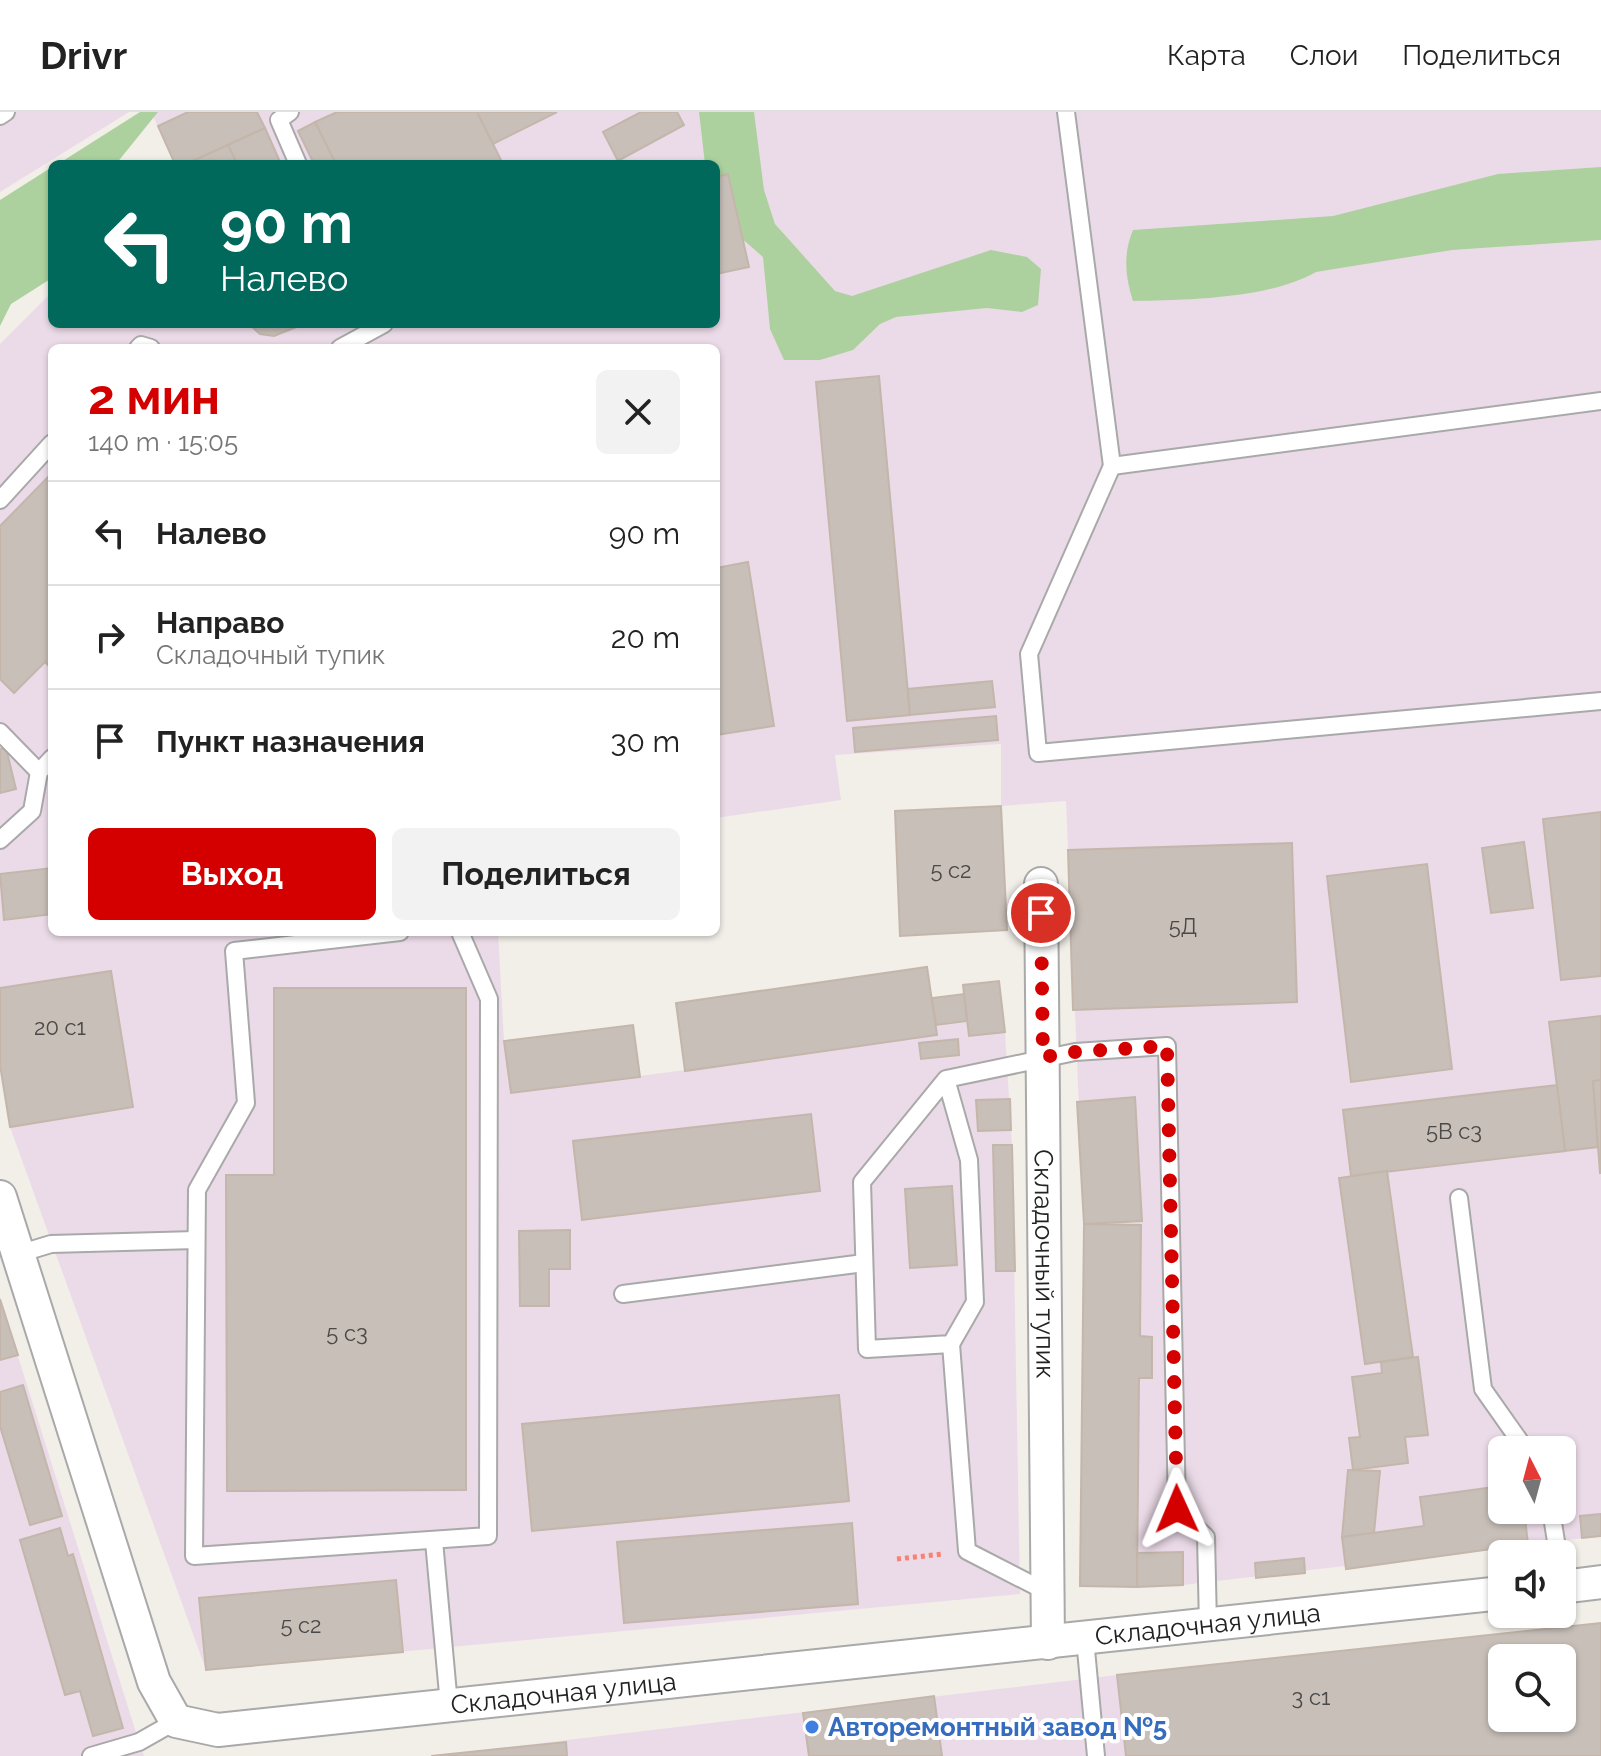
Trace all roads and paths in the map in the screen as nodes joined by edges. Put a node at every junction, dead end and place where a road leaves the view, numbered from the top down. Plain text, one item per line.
1 (6, 112) edge
2 (290, 112) edge
3 (1066, 112) edge
4 (0, 116) edge
5 (296, 160) edge
6 (377, 328) edge
7 (347, 344) edge
8 (1601, 401) edge
9 (48, 447) edge
10 (1112, 466) junction
11 (0, 500) edge
12 (1601, 701) edge
13 (0, 732) edge
14 (48, 762) edge
15 (39, 772) junction
16 (0, 840) edge
17 (1041, 884) dead end
18 (365, 936) edge
19 (462, 936) edge
20 (1043, 1057) junction
21 (946, 1079) junction
22 (0, 1197) edge
23 (1459, 1198) dead end
24 (196, 1240) junction
25 (18, 1254) junction
26 (864, 1263) junction
27 (623, 1294) dead end
28 (951, 1344) junction
29 (1516, 1436) edge
30 (434, 1541) junction
31 (925, 1557) dead end
32 (897, 1559) dead end
33 (1601, 1582) edge
34 (1576, 1585) edge
35 (1045, 1591) junction
36 (1488, 1595) edge
37 (1208, 1625) junction
38 (1085, 1639) junction
39 (1048, 1643) junction
40 (449, 1705) junction
41 (176, 1721) junction
42 (91, 1756) edge
43 (1096, 1756) edge

1 - 4 lane
2 - 5 lane
3 - 10 lane
6 - 7 lane
8 - 10 lane
9 - 11 lane
10 - 12 lane
13 - 15 lane
14 - 15 lane
15 - 16 lane
17 - 20 street, Складочный тупик
18 - 24 lane
19 - 30 lane
20 - 21 lane
20 - 35 street, Складочный тупик
20 - 37 lane
21 - 26 lane
21 - 28 lane
22 - 25 street
23 - 29 lane
24 - 25 lane
24 - 30 lane
25 - 41 street
26 - 27 lane
26 - 28 lane
28 - 35 lane
30 - 40 lane
31 - 32 path
33 - 34 street
35 - 39 street, Складочный тупик
36 - 37 street, Складочная улица
37 - 38 street, Складочная улица
38 - 39 street, Складочная улица
38 - 43 lane
39 - 40 street, Складочная улица
40 - 41 street, Складочная улица
41 - 42 lane

